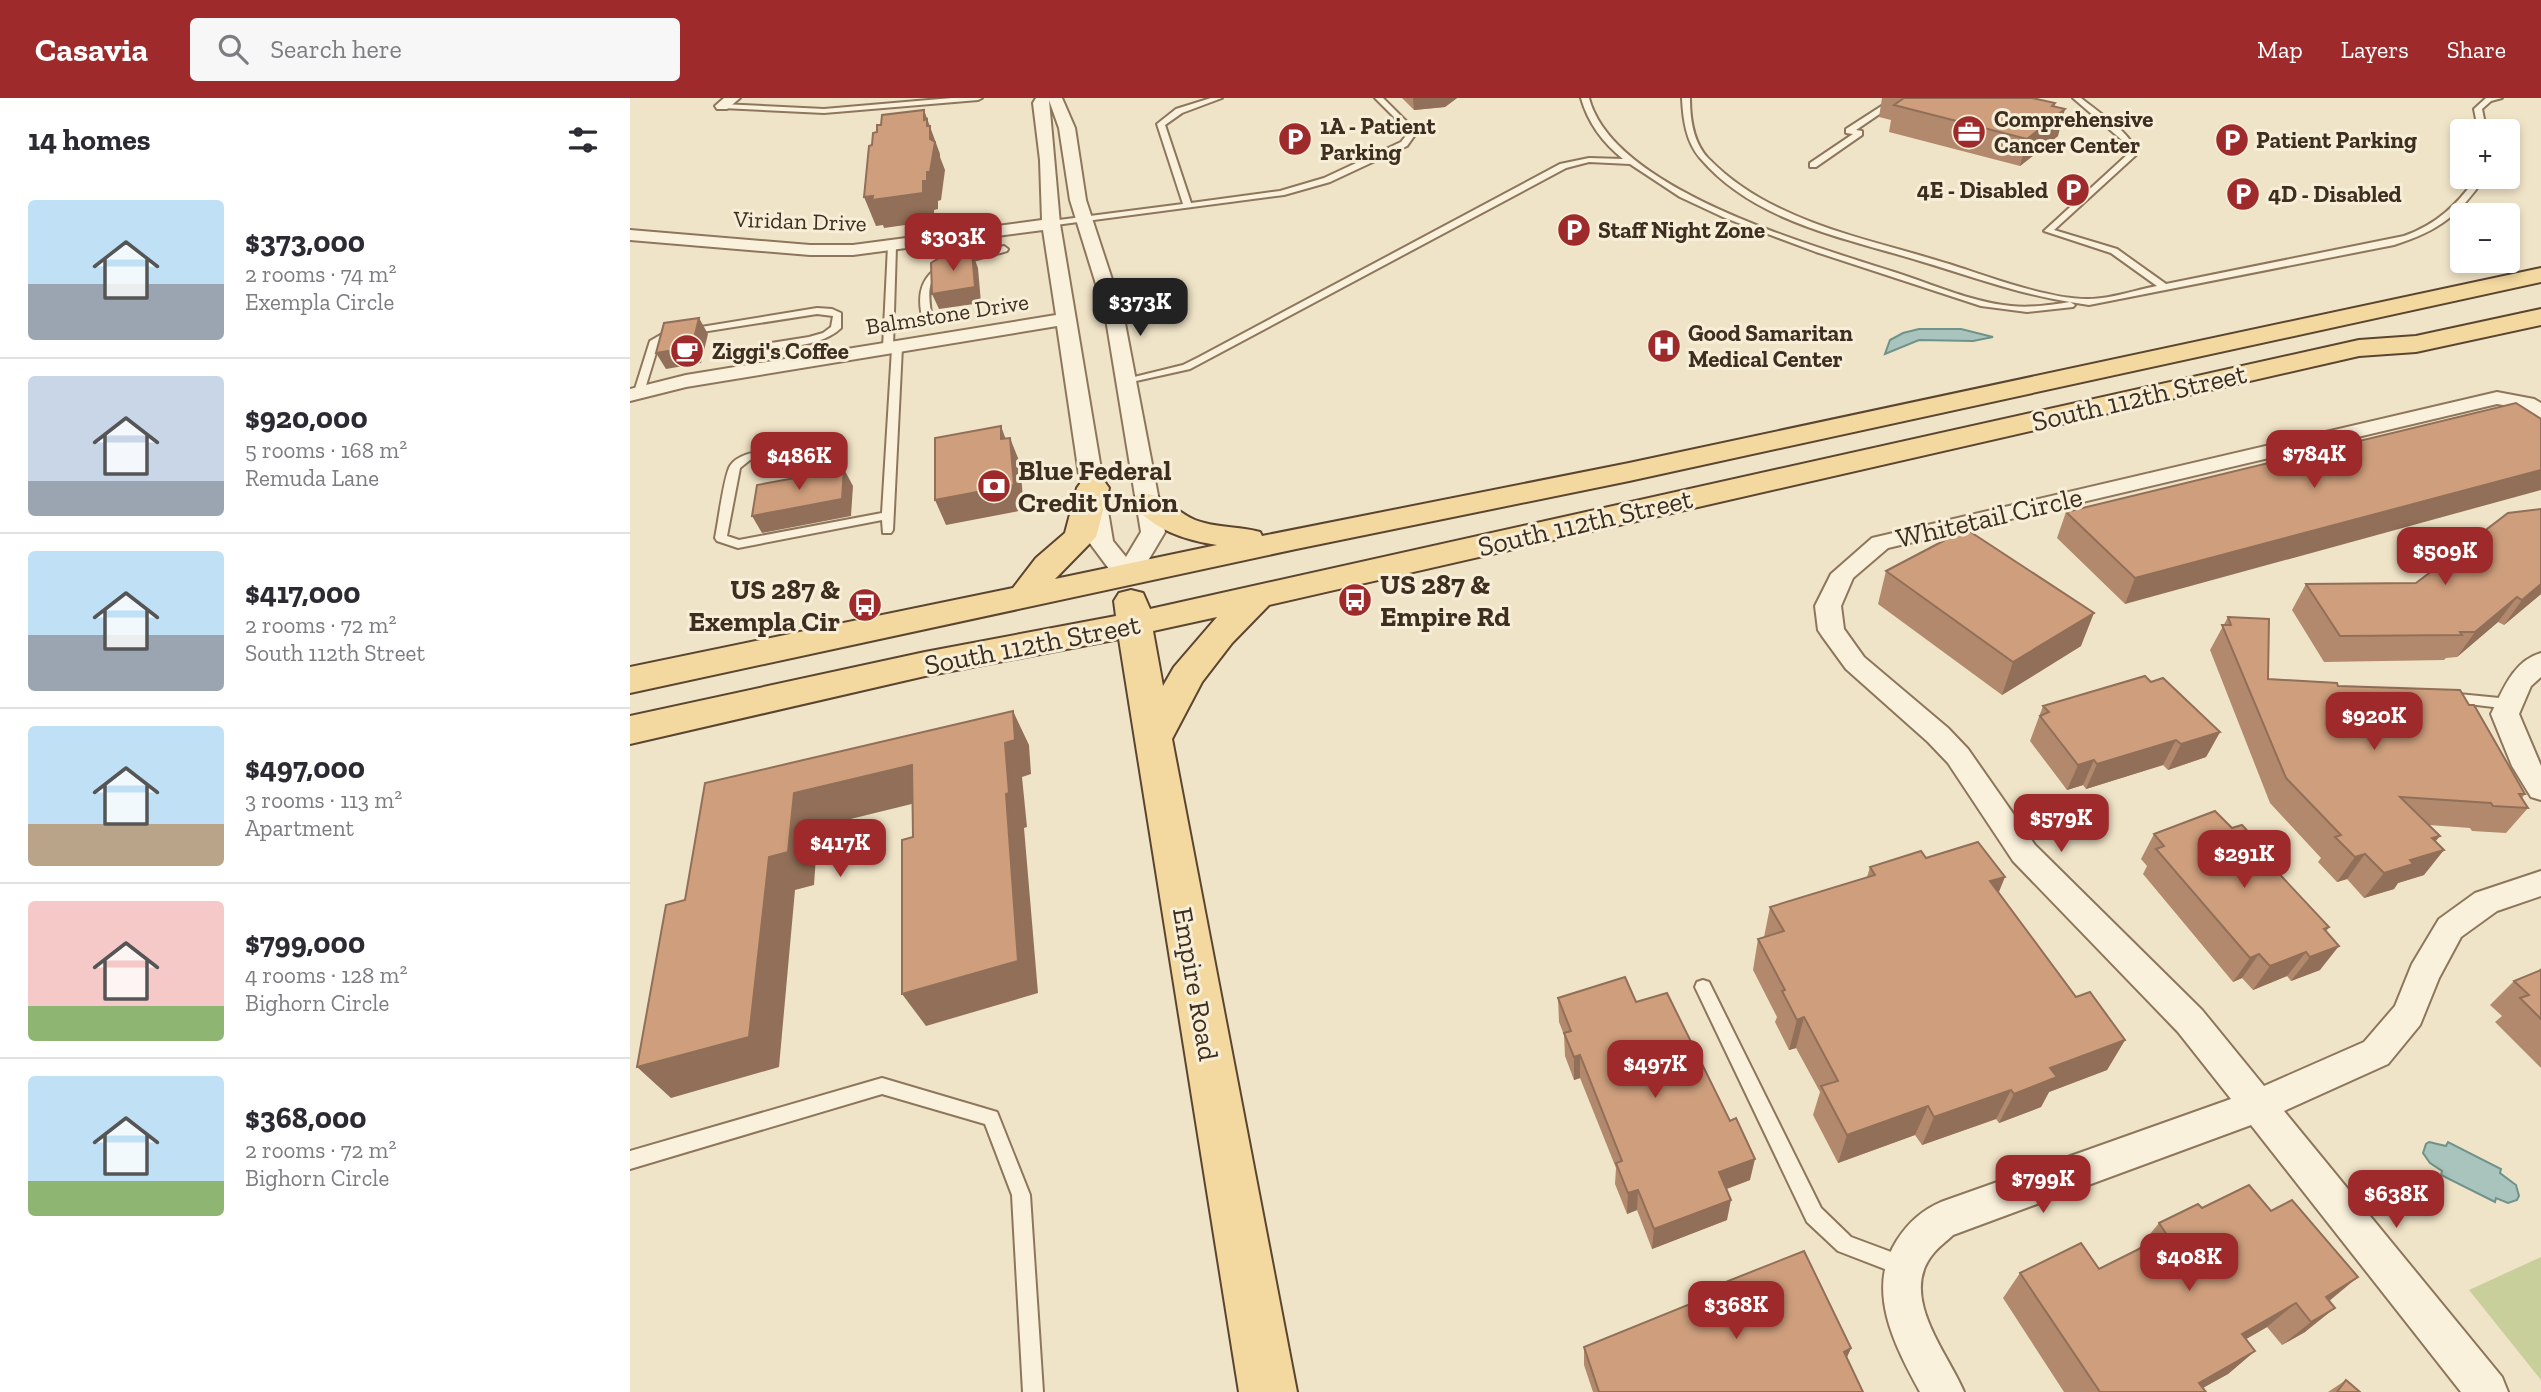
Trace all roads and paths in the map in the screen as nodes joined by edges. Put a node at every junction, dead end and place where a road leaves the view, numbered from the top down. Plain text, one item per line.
1 (978, 98) edge
2 (1043, 98) edge
3 (1055, 98) edge
4 (1218, 98) edge
5 (1378, 98) edge
6 (1584, 98) edge
7 (1686, 98) edge
8 (1899, 98) edge
9 (2077, 98) edge
10 (2498, 98) edge
11 (728, 102) edge
12 (2480, 119) edge
13 (1631, 162) junction
14 (1813, 165) dead end
15 (2473, 189) edge
16 (1188, 206) junction
17 (1084, 219) junction
18 (1051, 224) junction
19 (630, 235) edge
20 (1004, 249) dead end
21 (892, 255) junction
22 (2541, 275) edge
23 (2164, 287) junction
24 (2541, 296) edge
25 (2089, 302) junction
26 (2541, 317) edge
27 (1065, 319) junction
28 (928, 322) dead end
29 (765, 347) dead end
30 (892, 347) junction
31 (2359, 348) junction
32 (1127, 380) junction
33 (635, 393) edge
34 (2541, 412) edge
35 (761, 454) dead end
36 (1093, 488) junction
37 (1148, 502) junction
38 (888, 515) junction
39 (887, 530) dead end
40 (1296, 539) junction
41 (1127, 575) junction
42 (1258, 596) junction
43 (1024, 597) junction
44 (1135, 624) junction
45 (2541, 662) edge
46 (630, 680) edge
47 (2427, 698) edge
48 (2510, 704) junction
49 (630, 730) edge
50 (1153, 739) junction
51 (2541, 789) edge
52 (2541, 883) edge
53 (1703, 987) dead end
54 (2259, 1105) junction
55 (630, 1160) edge
56 (1903, 1266) junction
57 (1265, 1387) edge
58 (1033, 1392) edge
59 (1943, 1392) edge
60 (2487, 1392) edge

1 - 11 lane
2 - 18 street
3 - 17 street
4 - 16 lane
5 - 16 lane
6 - 13 lane
7 - 25 lane
8 - 14 lane
9 - 23 lane
10 - 12 lane
13 - 25 lane
13 - 32 lane
15 - 23 lane
16 - 17 lane
17 - 18 lane
17 - 32 street
18 - 21 street, Viridan Drive
18 - 27 street
19 - 21 street, Viridan Drive
20 - 28 lane
21 - 30 lane
22 - 40 main road, South 112th Street
23 - 25 lane
24 - 31 main road
26 - 31 main road, South 112th Street
27 - 30 street, Balmstone Drive
27 - 36 street
29 - 33 lane
30 - 33 street, Balmstone Drive
30 - 38 lane
31 - 42 main road, South 112th Street
32 - 37 street
34 - 54 street, Whitetail Circle
35 - 38 lane
36 - 41 street
36 - 43 main road
37 - 40 main road
37 - 41 street
38 - 39 lane
40 - 41 main road, South 112th Street
41 - 43 main road, South 112th Street
41 - 44 main road, Empire Road
42 - 44 main road, South 112th Street
42 - 50 main road
43 - 46 main road, South 112th Street
44 - 49 main road, South 112th Street
44 - 50 main road, Empire Road
45 - 48 street
47 - 48 lane
48 - 51 street
50 - 57 main road, Empire Road
52 - 54 street
53 - 56 lane
54 - 56 street
54 - 60 street, Whitetail Circle
55 - 58 lane
56 - 59 street

